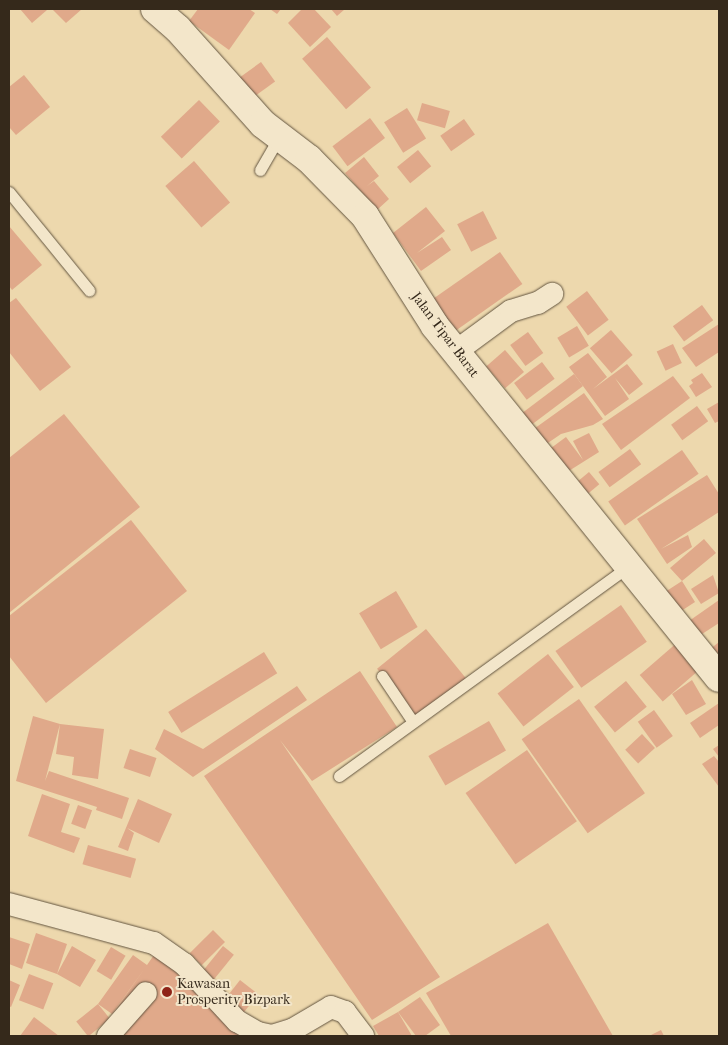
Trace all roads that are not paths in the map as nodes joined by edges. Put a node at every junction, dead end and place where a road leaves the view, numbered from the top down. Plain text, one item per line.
1 (155, 9) edge
2 (280, 136) junction
3 (260, 170) dead end
4 (9, 192) edge
5 (89, 290) dead end
6 (552, 294) dead end
7 (455, 352) junction
8 (629, 566) junction
9 (382, 676) dead end
10 (719, 678) edge
11 (414, 722) junction
12 (339, 776) dead end
13 (9, 904) edge
14 (146, 993) dead end
15 (108, 1036) edge
16 (363, 1036) edge

1 - 2 street, Jalan Tipar Barat
2 - 3 lane
2 - 7 street, Jalan Tipar Barat
4 - 5 lane
6 - 7 street
7 - 8 street, Jalan Tipar Barat
8 - 10 street, Jalan Tipar Barat
8 - 11 lane
9 - 11 lane
11 - 12 lane
13 - 16 street
14 - 15 street

